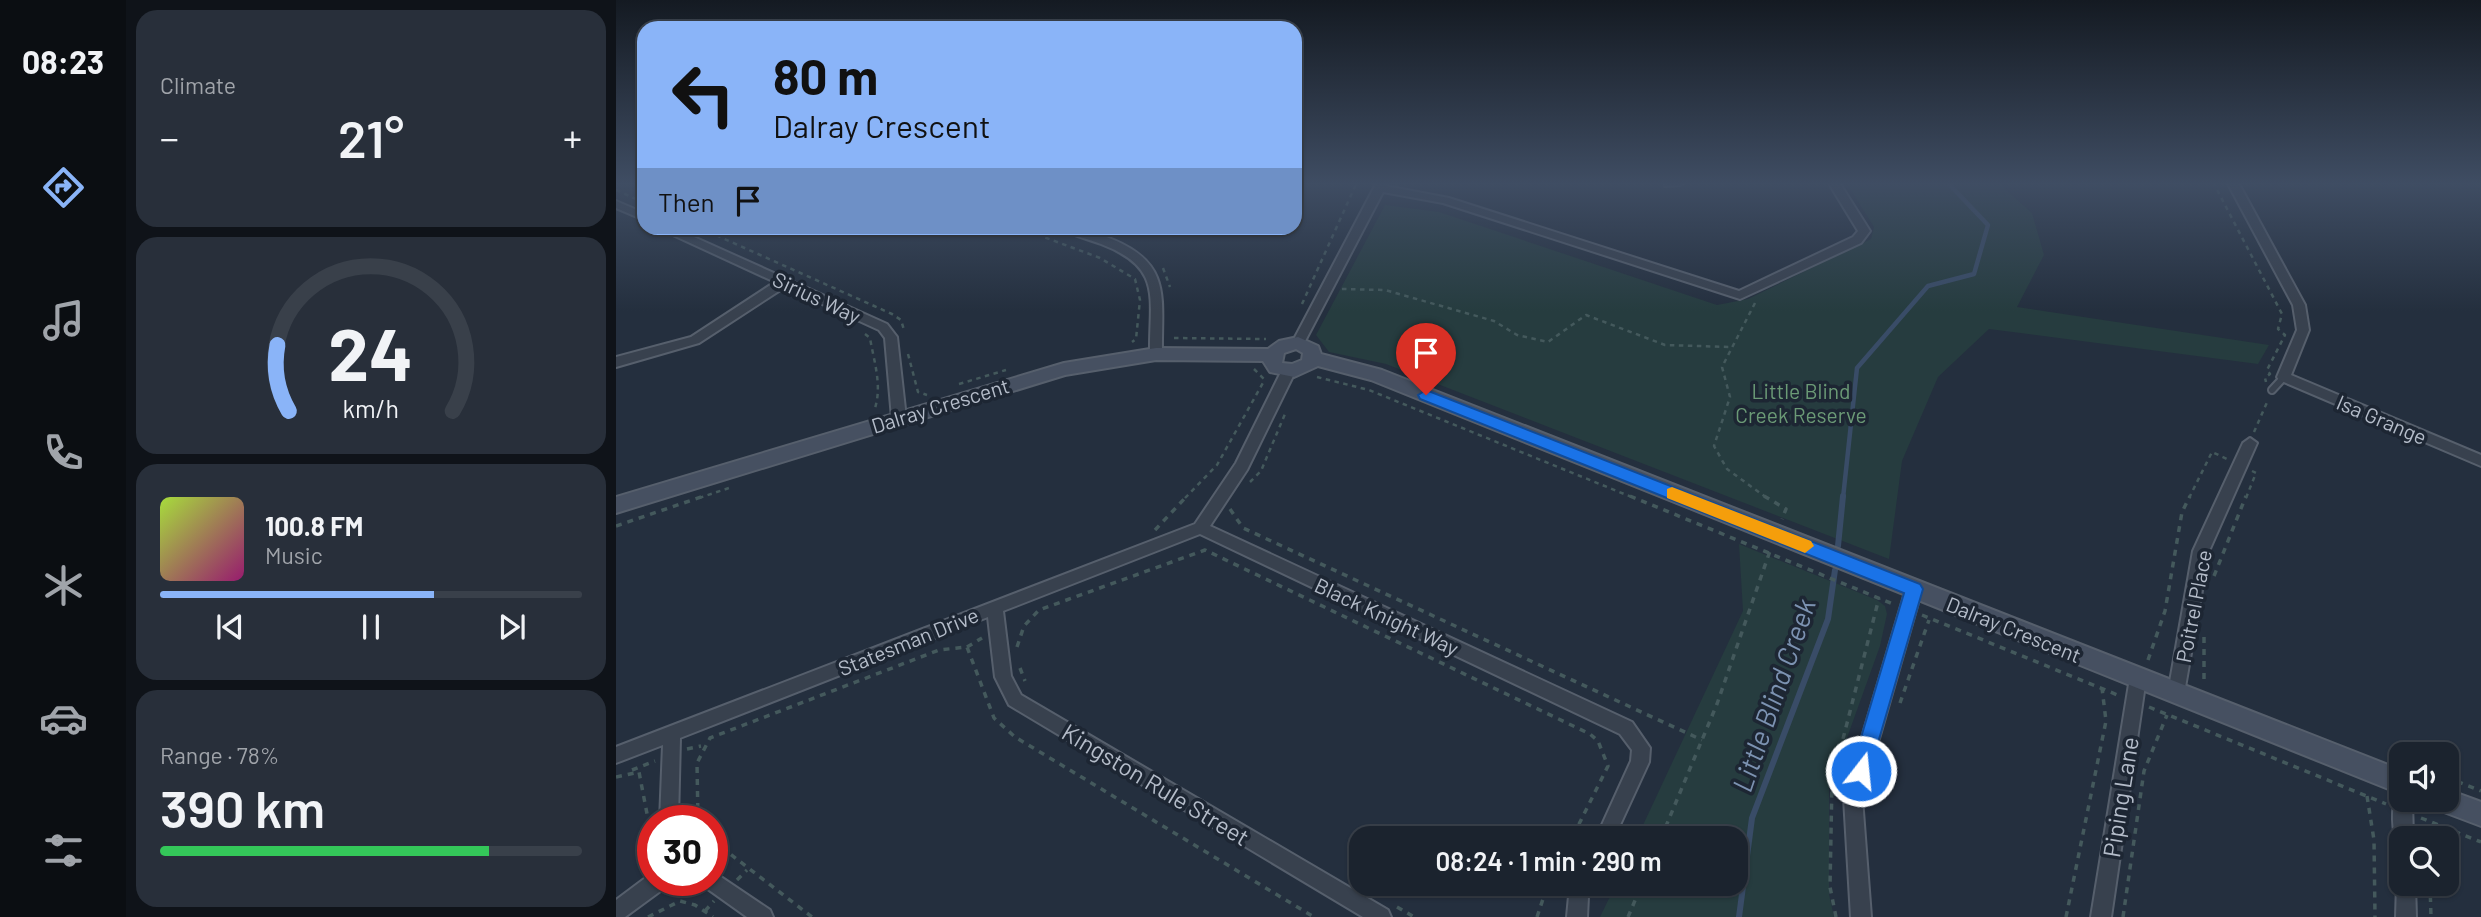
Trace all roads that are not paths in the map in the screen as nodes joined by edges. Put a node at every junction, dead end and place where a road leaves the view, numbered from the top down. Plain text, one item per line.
1 (1362, 225) edge
2 (1522, 225) edge
3 (1860, 225) edge
4 (2255, 225) edge
5 (681, 235) edge
6 (1086, 235) edge
7 (784, 282) junction
8 (1271, 347) junction
9 (1156, 348) junction
10 (1306, 350) junction
11 (616, 362) edge
12 (1285, 377) junction
13 (2284, 377) junction
14 (2272, 390) road end
15 (898, 411) junction
16 (2250, 443) road end
17 (2481, 461) edge
18 (616, 505) edge
19 (1200, 528) junction
20 (1911, 600) junction
21 (995, 606) junction
22 (2138, 678) junction
23 (2176, 693) junction
24 (672, 734) junction
25 (616, 755) edge
26 (2389, 777) edge
27 (670, 805) edge
28 (2459, 805) edge
29 (2481, 814) edge
30 (1611, 826) edge
31 (728, 892) edge
32 (638, 896) edge
33 (1579, 896) edge
34 (2406, 896) edge
35 (1386, 910) edge
36 (616, 912) edge
37 (763, 917) edge
38 (1577, 917) edge
39 (1861, 917) edge
40 (2101, 917) edge
41 (2406, 917) edge

1 - 10 street
2 - 3 street
4 - 13 street
5 - 7 street, Sirius Way
6 - 9 street
7 - 11 street
7 - 15 street, Sirius Way
8 - 9 street, Dalray Crescent
8 - 10 street
8 - 12 street
9 - 15 street, Dalray Crescent
10 - 12 street
10 - 20 street, Dalray Crescent
12 - 19 street
13 - 14 lane
13 - 17 street, Isa Grange
15 - 18 street, Dalray Crescent
16 - 23 street, Poitrel Place
19 - 21 street, Statesman Drive
19 - 30 street, Black Knight Way
20 - 22 street, Dalray Crescent
20 - 39 street
21 - 24 street, Statesman Drive
21 - 35 street, Kingston Rule Street
22 - 23 street, Dalray Crescent
22 - 40 street, Piping Lane
23 - 26 street, Dalray Crescent
24 - 25 street, Statesman Drive
24 - 27 street
28 - 29 street
31 - 37 street
32 - 36 street
33 - 38 street
34 - 41 street

